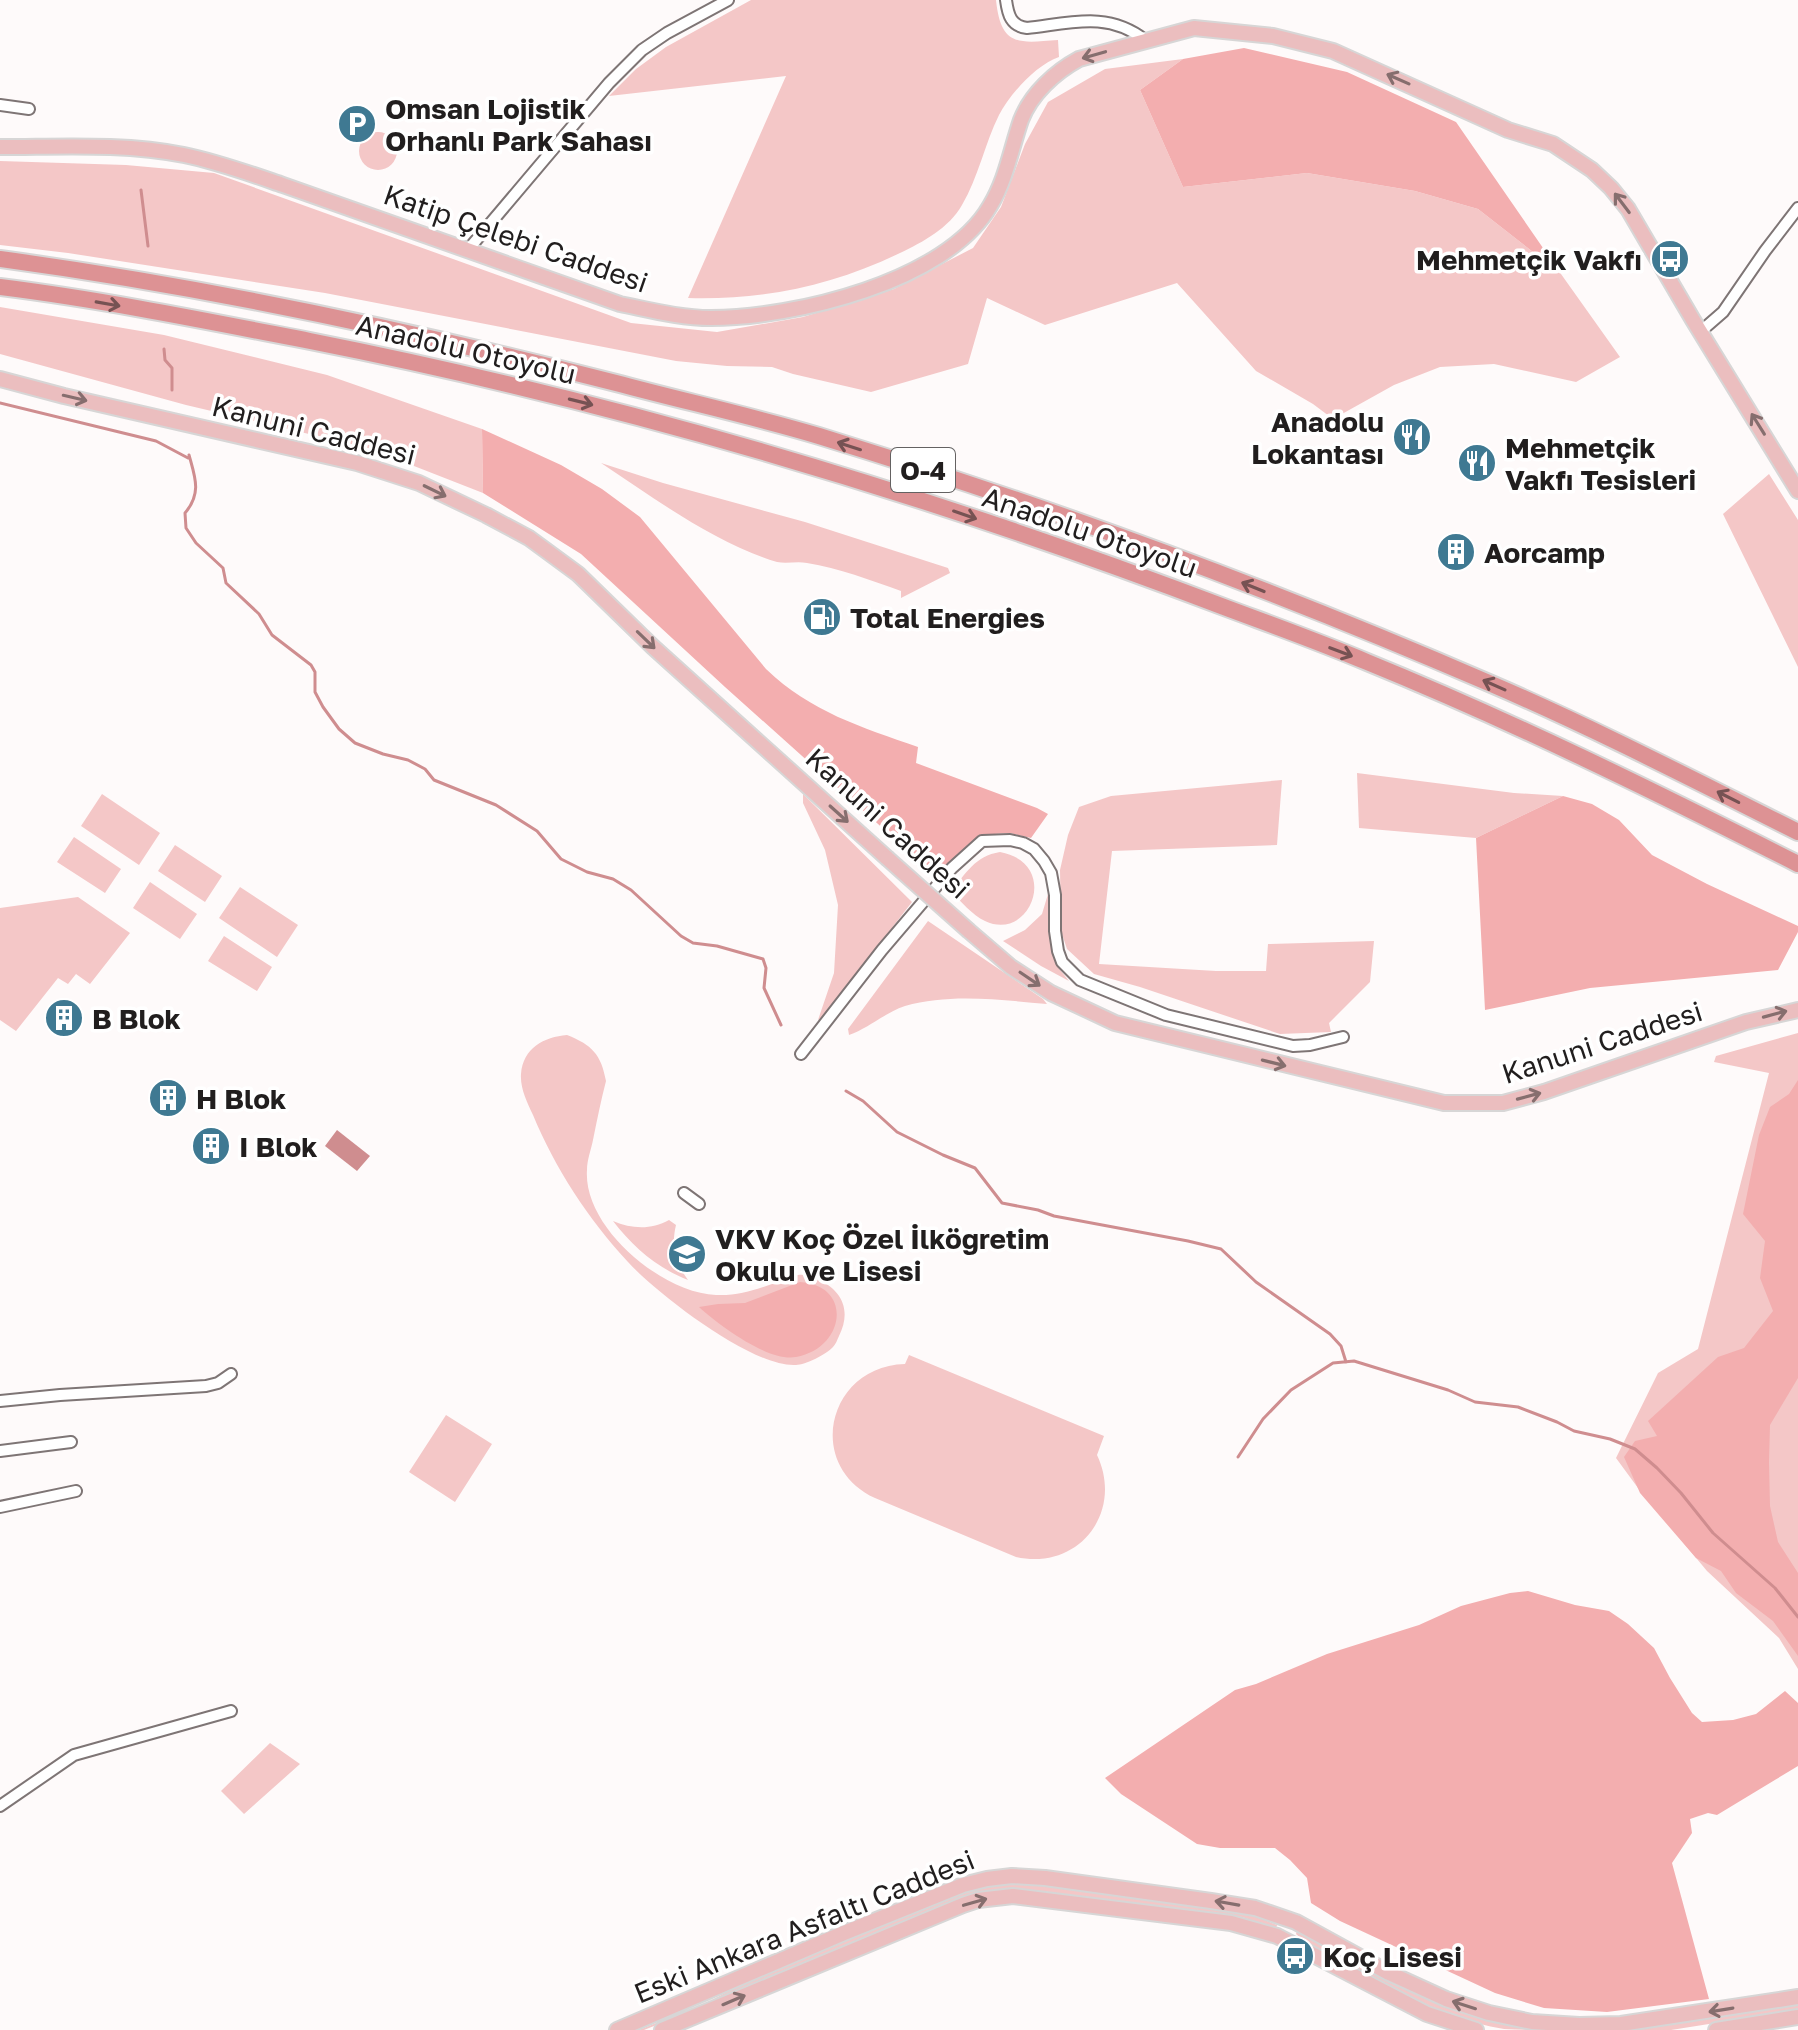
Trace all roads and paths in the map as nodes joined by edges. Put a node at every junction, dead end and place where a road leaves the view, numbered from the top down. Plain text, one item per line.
1 (728, 0) edge
2 (1006, 0) edge
3 (1145, 40) junction
4 (0, 105) edge
5 (29, 109) dead end
6 (0, 147) edge
7 (1798, 208) edge
8 (467, 251) junction
9 (0, 259) edge
10 (0, 287) edge
11 (1700, 332) junction
12 (0, 379) edge
13 (1798, 491) edge
14 (1798, 832) edge
15 (1798, 864) edge
16 (1798, 1010) edge
17 (1343, 1037) dead end
18 (801, 1054) dead end
19 (684, 1193) dead end
20 (699, 1204) dead end
21 (231, 1374) dead end
22 (0, 1401) edge
23 (71, 1442) dead end
24 (0, 1451) edge
25 (76, 1491) dead end
26 (0, 1507) edge
27 (231, 1711) dead end
28 (0, 1806) edge
29 (1798, 1997) edge
30 (1798, 2017) edge
31 (617, 2030) edge
32 (662, 2030) edge
33 (1476, 2030) edge
34 (1716, 2030) edge

1 - 8 street
2 - 3 street
3 -> 8 main road, Katip Çelebi Caddesi
11 -> 3 main road, Katip Çelebi Caddesi
4 - 5 street
6 - 8 main road, Katip Çelebi Caddesi
7 - 11 street
14 -> 9 highway, Anadolu Otoyolu / O-4
10 -> 15 highway, Anadolu Otoyolu / O-4
13 -> 11 main road, Katip Çelebi Caddesi
12 -> 16 main road, Kanuni Caddesi, bridge
17 - 18 street
19 - 20 street
21 - 22 street
23 - 24 street
25 - 26 street
27 - 28 street
29 -> 31 main road, Eski Ankara Asfaltı Caddesi
30 - 34 main road
32 -> 33 main road, Eski Ankara Asfaltı Caddesi

